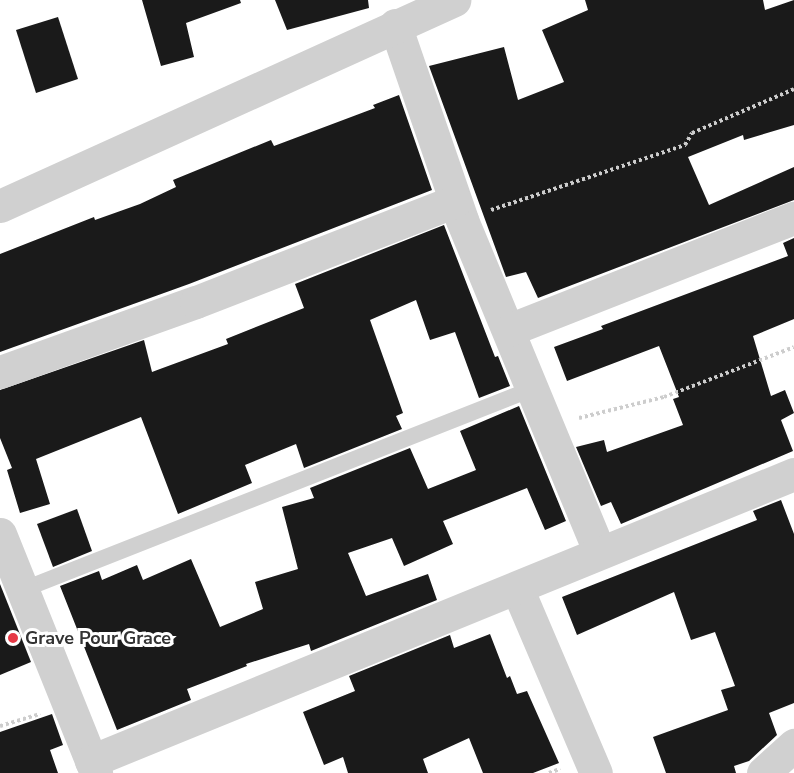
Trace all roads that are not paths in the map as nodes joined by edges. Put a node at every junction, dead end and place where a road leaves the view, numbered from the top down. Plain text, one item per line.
1 (454, 0) edge
2 (395, 25) junction
3 (0, 206) edge
4 (459, 210) junction
5 (794, 218) edge
6 (509, 330) junction
7 (0, 372) edge
8 (532, 388) junction
9 (794, 474) edge
10 (599, 551) junction
11 (3, 552) edge
12 (517, 588) junction
13 (22, 590) junction
14 (794, 745) edge
15 (94, 767) edge
16 (596, 773) edge
17 (763, 773) edge

1 - 2 street
2 - 3 street
2 - 4 street
4 - 6 street
4 - 7 street
5 - 6 street
6 - 8 street
8 - 10 street
8 - 13 lane
9 - 10 street
10 - 12 street
11 - 13 street
12 - 15 street
12 - 16 street
13 - 15 street
14 - 17 street

